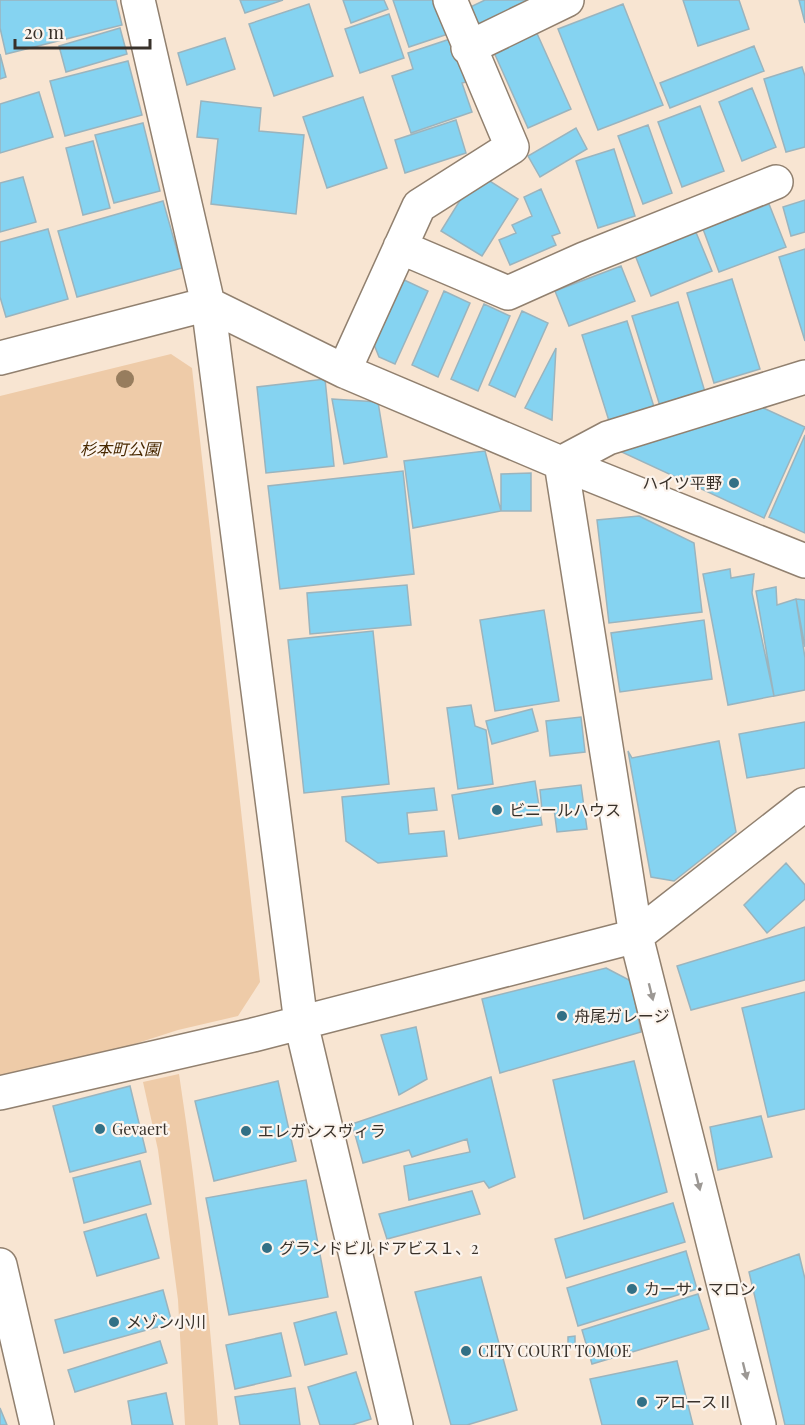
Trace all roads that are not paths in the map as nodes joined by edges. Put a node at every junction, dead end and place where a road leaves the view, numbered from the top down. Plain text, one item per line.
1 (138, 0) edge
2 (450, 0) edge
3 (567, 0) edge
4 (468, 48) junction
5 (776, 182) dead end
6 (400, 247) junction
7 (208, 304) junction
8 (0, 358) edge
9 (344, 371) junction
10 (805, 377) edge
11 (561, 463) junction
12 (805, 561) edge
13 (805, 804) edge
14 (636, 936) junction
15 (302, 1023) junction
16 (0, 1093) edge
17 (0, 1265) edge
18 (37, 1425) edge
19 (396, 1425) edge
20 (759, 1425) edge

1 - 7 street
2 - 4 street
3 - 4 street
4 - 6 street
5 - 6 street
6 - 9 street
7 - 8 street
7 - 9 street
7 - 15 street
9 - 11 street
10 - 11 street
11 - 12 street
11 - 14 street
13 - 14 street
14 - 15 street
14 -> 20 street
15 - 16 street
15 - 19 street
17 - 18 street

